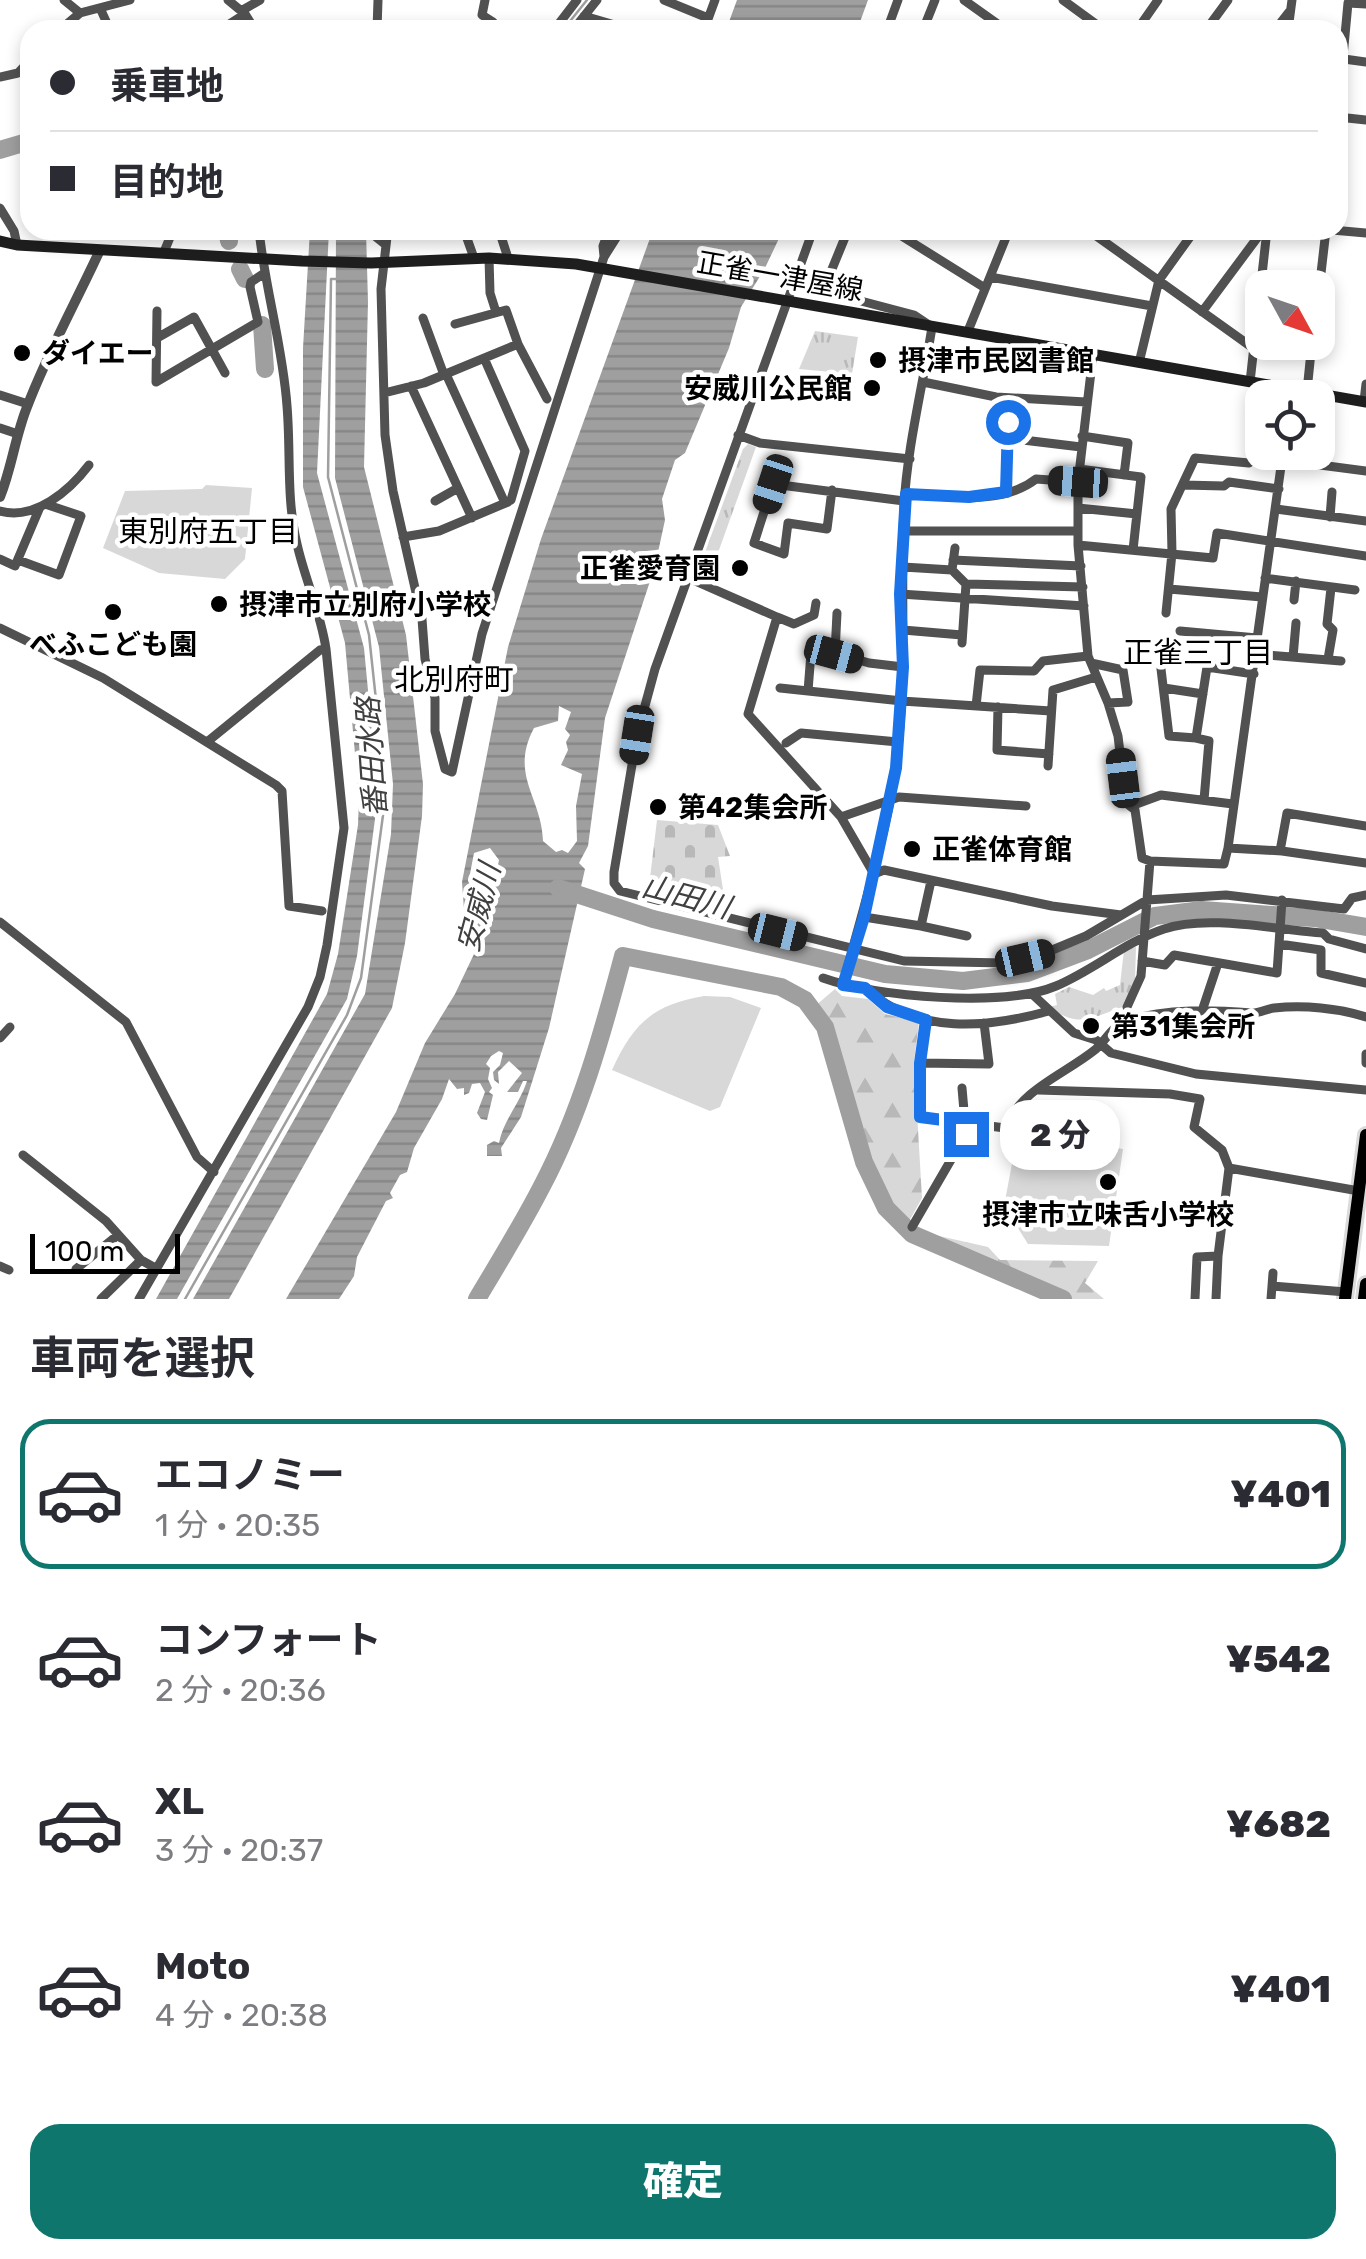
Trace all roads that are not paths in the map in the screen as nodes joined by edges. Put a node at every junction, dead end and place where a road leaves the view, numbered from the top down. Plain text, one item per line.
1 (64, 0) edge
2 (130, 0) edge
3 (228, 0) edge
4 (260, 0) edge
5 (578, 0) edge
6 (597, 0) edge
7 (664, 0) edge
8 (715, 0) edge
9 (964, 0) edge
10 (1063, 0) edge
11 (1366, 4) edge
12 (100, 8) junction
13 (80, 13) junction
14 (243, 13) junction
15 (584, 16) junction
16 (708, 18) joint
17 (72, 20) edge
18 (105, 20) edge
19 (234, 20) edge
20 (248, 20) edge
21 (562, 20) edge
22 (581, 20) edge
23 (598, 20) edge
24 (992, 20) edge
25 (1090, 20) edge
26 (1347, 20) edge
27 (0, 208) edge
28 (169, 240) edge
29 (260, 240) edge
30 (379, 240) edge
31 (388, 240) edge
32 (468, 240) edge
33 (503, 240) edge
34 (605, 240) edge
35 (617, 240) edge
36 (808, 240) edge
37 (844, 240) edge
38 (908, 240) edge
39 (1005, 240) edge
40 (1102, 240) edge
41 (1185, 240) edge
42 (1257, 240) edge
43 (1264, 240) edge
44 (1327, 240) edge
45 (0, 241) edge
46 (17, 245) junction
47 (386, 245) junction
48 (100, 250) junction
49 (164, 252) junction
50 (474, 258) junction
51 (490, 258) junction
52 (508, 258) junction
53 (262, 259) junction
54 (377, 262) junction
55 (605, 265) junction
56 (1261, 270) edge
57 (1323, 270) edge
58 (263, 274) junction
59 (990, 276) junction
60 (1159, 280) junction
61 (985, 288) junction
62 (780, 301) junction
63 (1152, 306) junction
64 (157, 311) dead end
65 (496, 312) junction
66 (1202, 312) junction
67 (423, 318) dead end
68 (455, 324) dead end
69 (932, 326) junction
70 (968, 331) junction
71 (156, 338) junction
72 (1245, 342) edge
73 (518, 344) junction
74 (211, 351) junction
75 (1093, 355) junction
76 (484, 358) junction
77 (1139, 363) junction
78 (225, 373) dead end
79 (445, 374) junction
80 (1245, 381) edge
81 (923, 382) junction
82 (1366, 384) edge
83 (411, 386) junction
84 (384, 394) junction
85 (0, 395) edge
86 (1335, 396) edge
87 (547, 399) dead end
88 (1086, 402) junction
89 (1365, 402) edge
90 (28, 404) junction
91 (1008, 422) dead end
92 (0, 428) edge
93 (18, 434) junction
94 (738, 435) junction
95 (1007, 438) junction
96 (1082, 442) junction
97 (910, 459) junction
98 (6, 462) edge
99 (1245, 463) edge
100 (89, 464) dead end
101 (1335, 465) edge
102 (1080, 470) junction
103 (1281, 470) edge
104 (1366, 470) edge
105 (1124, 475) junction
106 (1078, 482) junction
107 (1183, 486) junction
108 (458, 488) junction
109 (1278, 489) junction
110 (832, 490) junction
111 (1006, 492) junction
112 (1332, 492) dead end
113 (0, 497) edge
114 (905, 498) junction
115 (436, 501) dead end
116 (508, 502) junction
117 (525, 504) junction
118 (43, 505) junction
119 (1078, 508) junction
120 (1276, 509) junction
121 (0, 511) edge
122 (1137, 514) junction
123 (1330, 516) junction
124 (472, 518) junction
125 (1366, 521) edge
126 (1078, 530) junction
127 (904, 531) junction
128 (404, 537) junction
129 (1270, 543) junction
130 (1078, 545) junction
131 (955, 548) dead end
132 (1133, 550) junction
133 (1172, 553) junction
134 (1366, 556) edge
135 (0, 559) edge
136 (18, 560) junction
137 (1009, 562) junction
138 (952, 565) junction
139 (1080, 566) junction
140 (903, 567) junction
141 (686, 576) junction
142 (1265, 578) junction
143 (1296, 581) junction
144 (966, 584) junction
145 (1008, 586) junction
146 (1084, 587) junction
147 (1169, 588) junction
148 (1331, 588) junction
149 (1355, 590) dead end
150 (900, 594) junction
151 (1262, 598) junction
152 (965, 600) junction
153 (1294, 600) dead end
154 (816, 603) dead end
155 (1084, 606) junction
156 (837, 613) dead end
157 (1166, 613) dead end
158 (777, 617) junction
159 (1296, 623) dead end
160 (0, 628) edge
161 (903, 630) junction
162 (1180, 632) dead end
163 (1257, 638) junction
164 (326, 649) junction
165 (826, 653) dead end
166 (1256, 654) junction
167 (1294, 657) junction
168 (1328, 659) junction
169 (1089, 660) junction
170 (1341, 661) dead end
171 (903, 667) junction
172 (1161, 670) dead end
173 (1254, 674) junction
174 (1096, 677) junction
175 (780, 688) dead end
176 (1164, 688) junction
177 (808, 691) junction
178 (1203, 694) junction
179 (902, 700) junction
180 (1108, 702) junction
181 (976, 706) junction
182 (998, 707) junction
183 (1052, 711) junction
184 (1196, 738) junction
185 (207, 742) junction
186 (898, 742) junction
187 (786, 743) dead end
188 (1049, 754) junction
189 (1048, 766) dead end
190 (890, 800) junction
191 (1204, 800) junction
192 (1233, 804) junction
193 (1026, 806) dead end
194 (1131, 806) junction
195 (841, 817) junction
196 (1366, 826) edge
197 (1228, 848) junction
198 (1280, 851) junction
199 (1150, 861) junction
200 (1366, 863) edge
201 (874, 874) junction
202 (931, 881) junction
203 (1366, 895) edge
204 (1147, 900) junction
205 (1282, 900) junction
206 (322, 911) dead end
207 (1121, 916) junction
208 (864, 917) junction
209 (0, 922) edge
210 (921, 926) junction
211 (1280, 930) junction
212 (967, 936) dead end
213 (1142, 938) junction
214 (1279, 944) junction
215 (1366, 949) edge
216 (852, 950) junction
217 (1142, 961) junction
218 (1218, 963) junction
219 (823, 978) dead end
220 (1366, 983) edge
221 (843, 985) junction
222 (865, 988) junction
223 (1031, 993) junction
224 (1127, 1007) dead end
225 (1049, 1011) junction
226 (1202, 1011) junction
227 (1366, 1017) edge
228 (926, 1020) junction
229 (984, 1023) junction
230 (1101, 1043) junction
231 (1366, 1054) edge
232 (920, 1063) junction
233 (1366, 1063) edge
234 (962, 1088) dead end
235 (1038, 1090) junction
236 (1366, 1090) edge
237 (966, 1123) junction
238 (1366, 1135) edge
239 (23, 1154) dead end
240 (1229, 1168) junction
241 (214, 1172) junction
242 (1362, 1192) edge
243 (912, 1227) dead end
244 (118, 1234) junction
245 (1218, 1256) junction
246 (141, 1260) junction
247 (76, 1269) dead end
248 (158, 1269) junction
249 (1274, 1273) dead end
250 (1366, 1284) edge
251 (1272, 1286) junction
252 (1346, 1295) edge
253 (101, 1299) edge
254 (139, 1299) edge
255 (1194, 1299) edge
256 (1216, 1299) edge
257 (1271, 1299) edge
258 (1364, 1299) edge

1 - 13 street
2 - 12 street
3 - 14 street
4 - 14 street
5 - 21 street
6 - 15 street
7 - 16 street
8 - 16 street
9 - 24 street
10 - 25 street
11 - 26 street
12 - 13 street
12 - 18 street
13 - 17 street
14 - 19 street
14 - 20 street
15 - 22 street
15 - 23 street
27 - 46 street
28 - 49 street
29 - 53 street
30 - 47 street
31 - 47 street
32 - 50 street
33 - 52 street
34 - 55 street
35 - 55 street
36 - 62 street
37 - 69 street
38 - 61 street
39 - 59 street
40 - 60 street
41 - 60 street
42 - 66 street
43 - 56 street
44 - 57 street
45 - 46 main road, 正雀一津屋線
46 - 48 main road, 正雀一津屋線
47 - 54 street
48 - 49 main road, 正雀一津屋線
48 - 90 street
49 - 53 main road, 正雀一津屋線
50 - 51 main road, 正雀一津屋線
50 - 54 main road, 正雀一津屋線
51 - 52 main road, 正雀一津屋線
51 - 65 street
52 - 55 main road, 正雀一津屋線
53 - 54 main road, 正雀一津屋線
53 - 58 street
54 - 84 street
55 - 62 main road, 正雀一津屋線
55 - 117 street
58 - 74 street
58 - 164 street
59 - 61 street
59 - 63 street
60 - 63 street
60 - 66 street
61 - 70 street
62 - 69 main road, 正雀一津屋線
62 - 94 street
63 - 77 street
64 - 71 street
65 - 68 street
65 - 73 street
66 - 72 street
67 - 79 street
69 - 70 main road, 正雀一津屋線
69 - 81 street
70 - 75 main road, 正雀一津屋線
71 - 74 street
71 - 74 street
73 - 76 street
73 - 87 street
74 - 78 street
75 - 77 main road, 正雀一津屋線
75 - 88 street
76 - 79 street
76 - 116 street
77 - 80 main road, 正雀一津屋線
79 - 83 street
79 - 116 street
81 - 88 street
81 - 97 street
82 - 89 street
83 - 84 street
83 - 108 street
84 - 128 street
85 - 90 street
86 - 89 main road, 正雀一津屋線
88 - 96 street
90 - 93 street
91 - 95 street
92 - 93 street
93 - 98 street
94 - 97 street
94 - 141 street
95 - 96 street
95 - 111 street
96 - 102 street
96 - 105 street
97 - 114 street
98 - 113 street
99 - 107 street
100 - 118 street
101 - 104 street
102 - 105 street
102 - 106 street
103 - 109 street
105 - 122 street
106 - 111 street
106 - 119 street
107 - 109 street
107 - 133 street
108 - 115 street
108 - 124 street
109 - 120 street
110 - 110 street
110 - 114 street
111 - 114 street
112 - 123 street
114 - 127 street
116 - 117 street
116 - 124 street
117 - 128 street
118 - 121 street
118 - 136 street
118 - 136 street
119 - 122 street
119 - 126 street
120 - 123 street
120 - 129 street
122 - 132 street
123 - 125 street
124 - 128 street
126 - 127 street
126 - 130 street
127 - 140 street
129 - 133 street
129 - 134 street
129 - 142 street
130 - 132 street
130 - 139 street
131 - 138 street
132 - 133 street
133 - 147 street
135 - 136 street
137 - 138 street
137 - 139 street
137 - 145 street
138 - 140 street
138 - 144 street
139 - 146 street
140 - 150 street
141 - 158 street
141 - 216 street
142 - 143 street
142 - 151 street
143 - 148 street
143 - 153 street
144 - 145 street
144 - 152 street
145 - 146 street
146 - 155 street
147 - 151 street
147 - 157 street
148 - 149 street
148 - 168 street
150 - 152 street
150 - 161 street
151 - 163 street
152 - 155 street
152 - 161 street
154 - 158 street
155 - 169 street
156 - 171 street
158 - 195 street
159 - 167 street
160 - 185 street
161 - 171 street
162 - 163 street
163 - 166 street
164 - 185 street
164 - 241 street
165 - 177 street
166 - 167 street
166 - 173 street
167 - 168 street
168 - 170 street
169 - 174 street
169 - 180 street
169 - 181 street
171 - 179 street
172 - 176 street
173 - 178 street
173 - 192 street
174 - 180 street
174 - 183 street
175 - 177 street
176 - 178 street
176 - 184 street
177 - 179 street
178 - 184 street
179 - 181 street
179 - 186 street
180 - 194 street
181 - 182 street
182 - 183 street
182 - 188 street
183 - 188 street
184 - 191 street
185 - 206 street
186 - 187 street
186 - 190 street
188 - 189 street
190 - 193 street
190 - 195 street
190 - 201 street
191 - 192 street
191 - 194 street
192 - 197 street
194 - 199 street
195 - 201 street
196 - 198 street
197 - 198 street
197 - 199 street
198 - 200 street
199 - 204 street
201 - 202 street
201 - 208 street
202 - 207 street
202 - 210 street
203 - 205 street
204 - 205 street
204 - 207 street
204 - 213 street
205 - 211 street
207 - 216 street
208 - 210 street
208 - 216 street
209 - 241 street
210 - 212 street
211 - 213 street
211 - 214 street
211 - 215 street
213 - 217 street
213 - 223 street
214 - 218 street
214 - 220 street
216 - 221 street
217 - 218 street
217 - 224 street
218 - 226 street
219 - 221 street
221 - 222 street
222 - 223 street
222 - 228 street
223 - 225 street
225 - 229 street
225 - 230 street
226 - 227 street
226 - 230 street
228 - 229 street
228 - 232 street
229 - 232 street
230 - 235 street
230 - 236 street
231 - 233 street
232 - 237 street
234 - 237 street
235 - 237 street
235 - 240 street
237 - 243 street
238 - 242 main road
239 - 244 street
240 - 242 street
240 - 245 street
241 - 248 street
242 - 252 main road
244 - 246 street
244 - 247 street
245 - 255 street
245 - 256 street
246 - 248 street
246 - 253 street
248 - 254 street
249 - 251 street
250 - 258 main road
251 - 252 street
251 - 257 street

